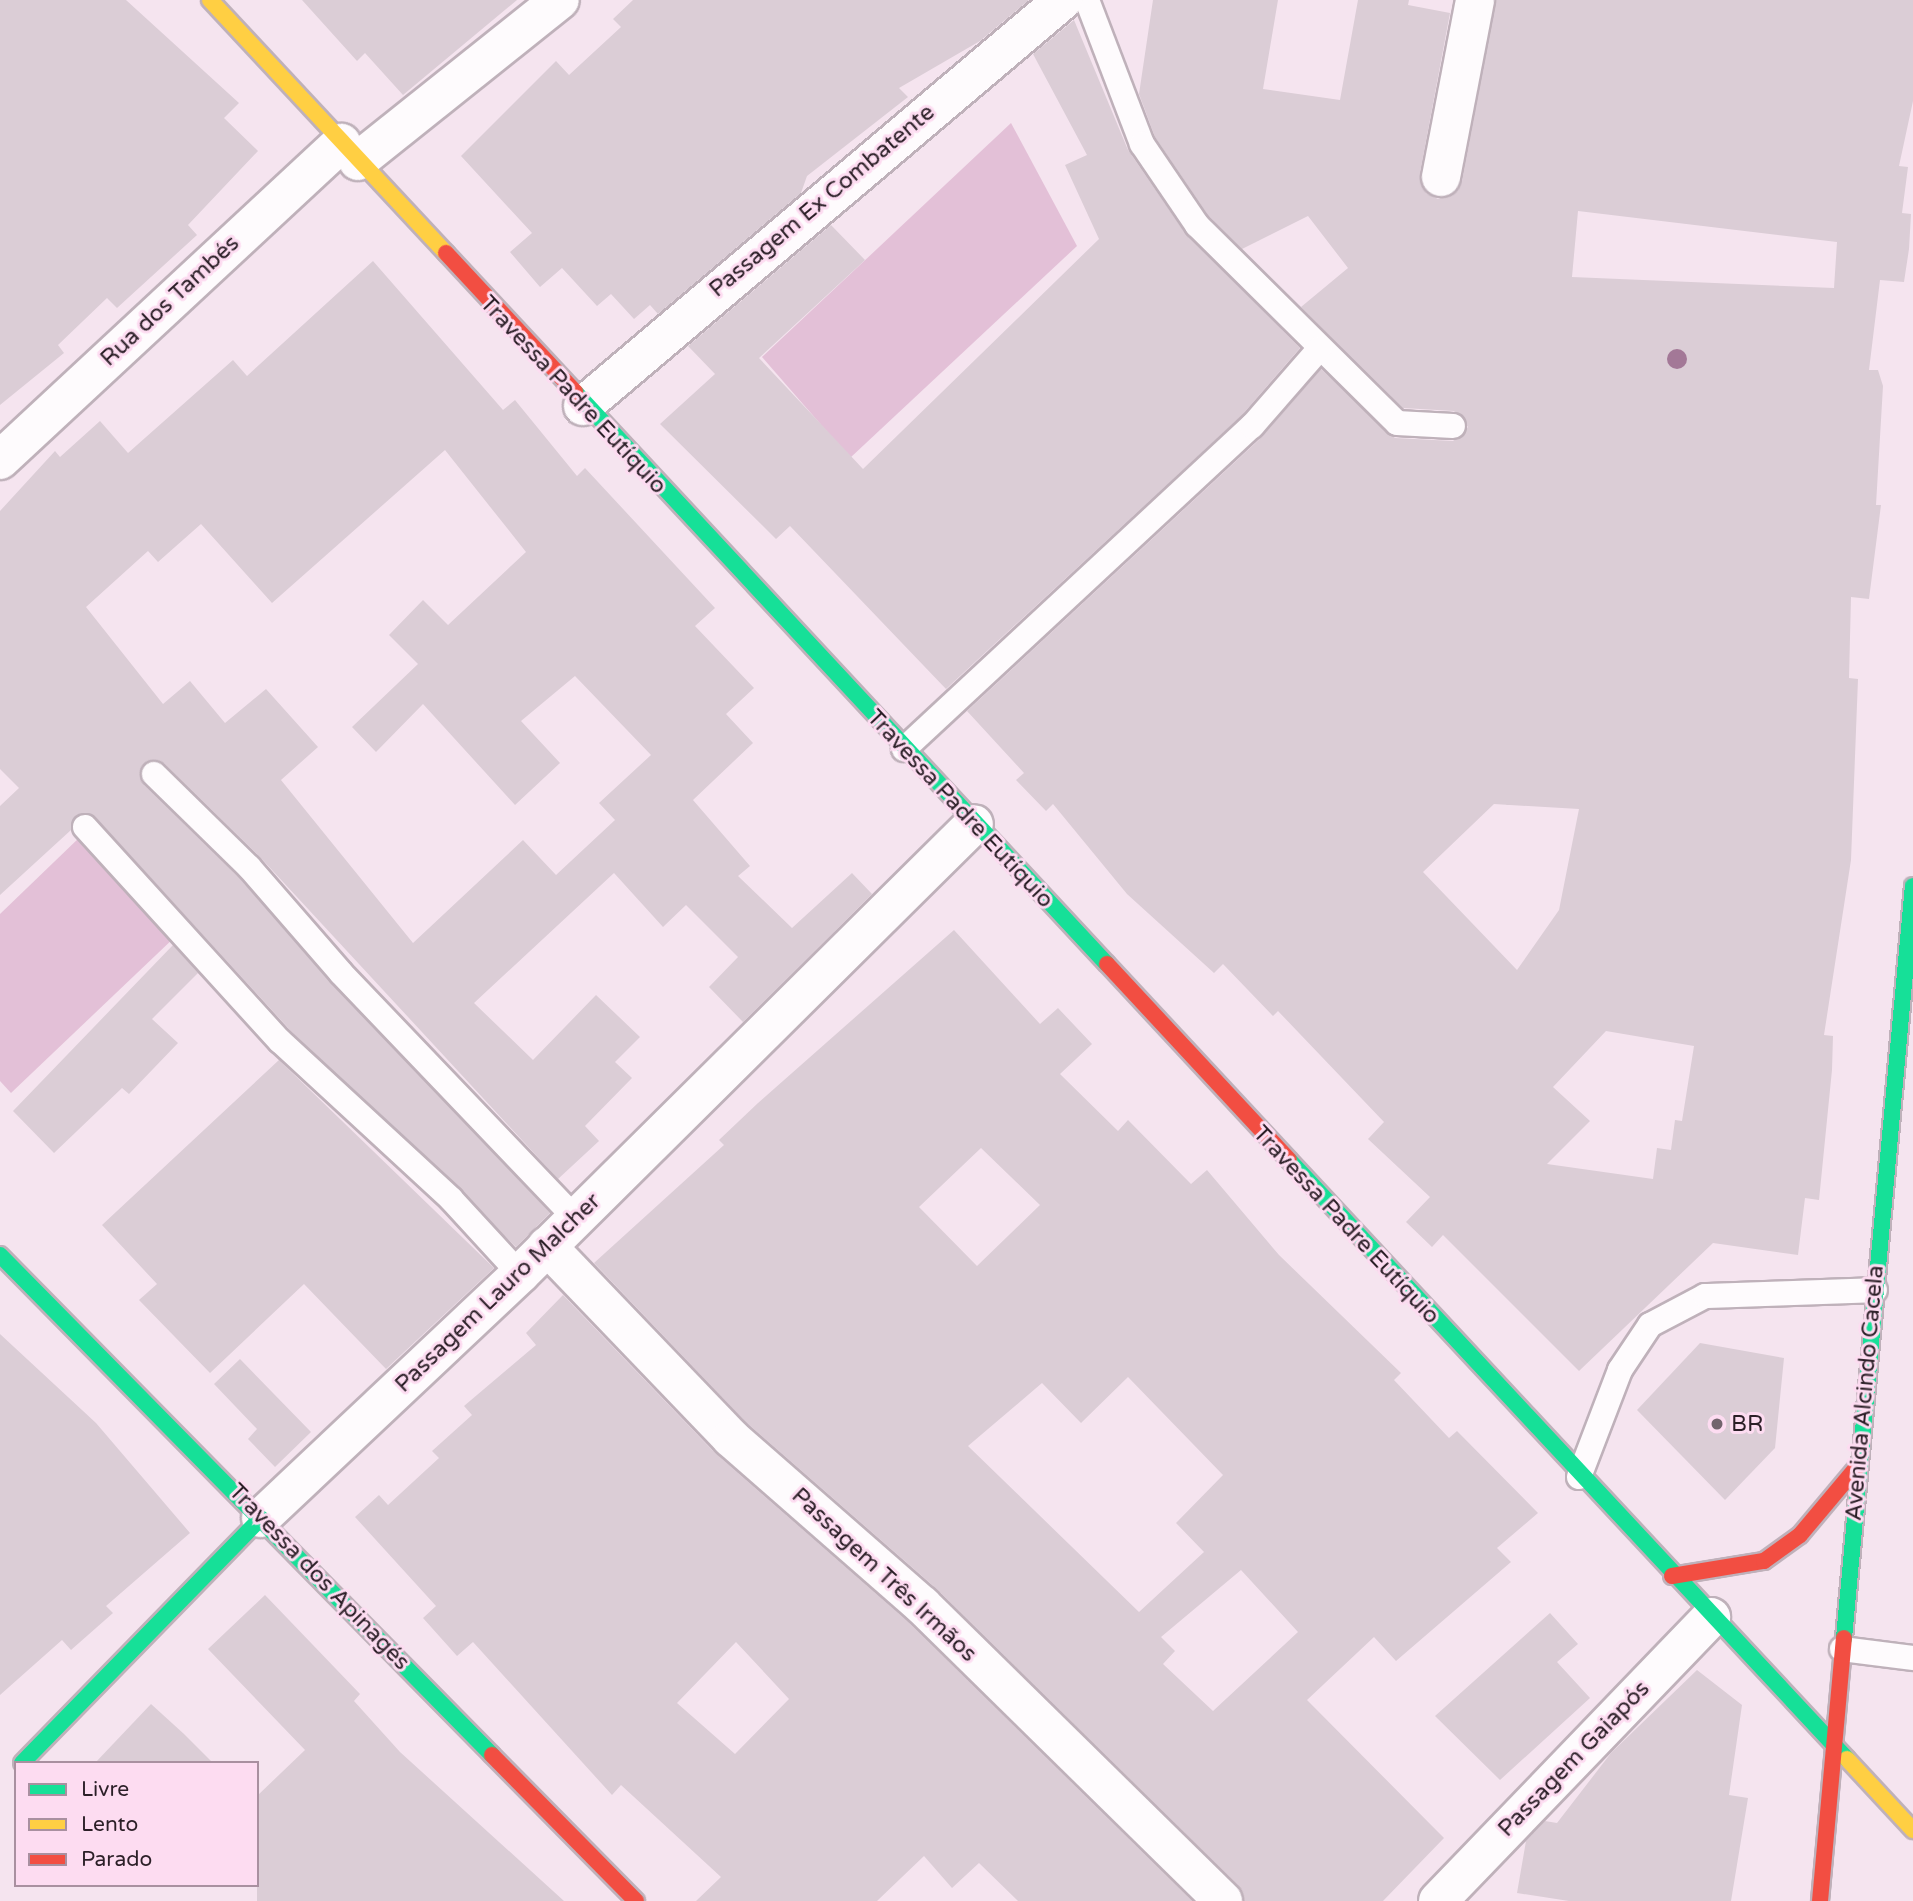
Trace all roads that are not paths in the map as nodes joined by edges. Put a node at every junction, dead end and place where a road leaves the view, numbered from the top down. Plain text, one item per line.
1 (210, 0) edge
2 (560, 0) edge
3 (1063, 0) edge
4 (1087, 0) edge
5 (1475, 0) edge
6 (349, 152) junction
7 (1441, 177) dead end
8 (1320, 348) junction
9 (583, 405) junction
10 (1453, 426) dead end
11 (0, 460) edge
12 (904, 749) junction
13 (154, 774) dead end
14 (974, 824) junction
15 (85, 827) dead end
16 (1913, 886) edge
17 (576, 1219) junction
18 (547, 1246) junction
19 (0, 1255) edge
20 (520, 1274) junction
21 (1875, 1290) junction
22 (1858, 1466) junction
23 (1579, 1477) junction
24 (261, 1518) junction
25 (1672, 1576) junction
26 (1711, 1617) junction
27 (1842, 1649) junction
28 (1913, 1658) edge
29 (1834, 1747) junction
30 (24, 1761) edge
31 (1913, 1830) edge
32 (636, 1901) edge
33 (1223, 1901) edge
34 (1438, 1901) edge
35 (1820, 1901) edge

1 - 6 main road, Travessa Padre Eutíquio
2 - 6 street, Rua dos Tambés
3 - 9 street, Passagem Ex Combatente
4 - 8 lane
5 - 7 street
6 - 9 main road, Travessa Padre Eutíquio
6 - 11 street, Rua dos Tambés
8 - 10 lane
8 - 12 lane
9 - 12 main road, Travessa Padre Eutíquio
12 - 14 main road, Travessa Padre Eutíquio
13 - 17 lane
14 - 17 street, Passagem Lauro Malcher
14 - 23 main road, Travessa Padre Eutíquio
15 - 20 lane
16 - 21 main road, Avenida Alcindo Cacela
17 - 18 street, Passagem Lauro Malcher
18 - 20 street, Passagem Lauro Malcher
18 - 33 street, Passagem Três Irmãos
19 - 24 main road, Travessa dos Apinagés
20 - 24 street, Passagem Lauro Malcher
21 - 22 main road, Avenida Alcindo Cacela
21 - 23 lane
22 - 25 main road
22 - 27 main road, Avenida Alcindo Cacela
23 - 25 main road, Travessa Padre Eutíquio
24 - 30 main road, Passagem Lauro Malcher
24 - 32 main road, Travessa dos Apinagés
25 - 26 main road, Travessa Padre Eutíquio
26 - 29 main road, Travessa Padre Eutíquio
26 - 34 street, Passagem Gaiapós
27 - 28 lane
27 - 29 main road, Avenida Alcindo Cacela
29 - 31 main road, Travessa Padre Eutíquio
29 - 35 main road, Avenida Alcindo Cacela

